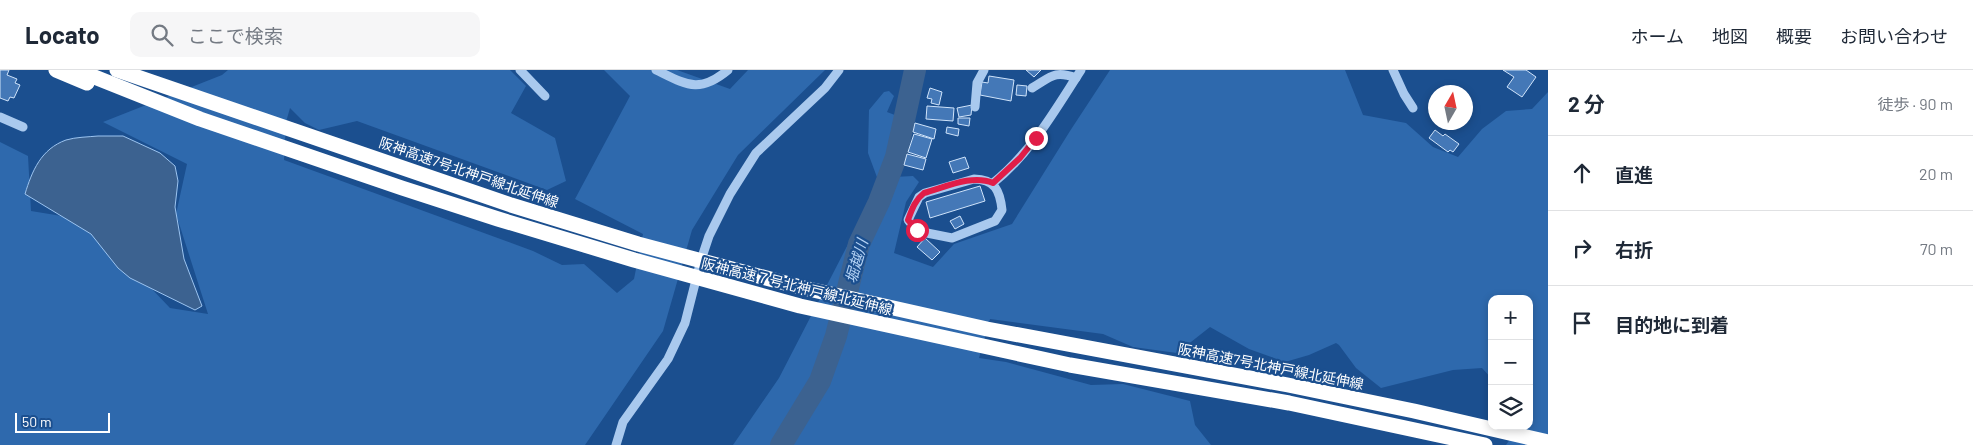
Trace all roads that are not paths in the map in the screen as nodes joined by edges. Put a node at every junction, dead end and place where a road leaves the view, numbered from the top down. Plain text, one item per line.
1 (56, 70) edge
2 (77, 70) edge
3 (520, 70) edge
4 (656, 70) edge
5 (728, 70) edge
6 (839, 70) edge
7 (984, 70) edge
8 (1393, 70) edge
9 (124, 71) edge
10 (1079, 74) edge
11 (100, 84) junction
12 (1032, 88) dead end
13 (545, 96) dead end
14 (975, 107) dead end
15 (1413, 108) dead end
16 (0, 117) edge
17 (23, 127) dead end
18 (993, 183) junction
19 (638, 244) joint
20 (988, 330) joint
21 (1548, 442) edge
22 (616, 445) edge
23 (1485, 445) edge

1 - 11 highway
2 - 11 highway
3 - 13 street
4 - 5 street
6 - 22 street
7 - 14 street
8 - 15 street
9 - 19 highway, 阪神高速7号北神戸線北延伸線
10 - 12 street
10 - 18 street
11 - 23 highway, 阪神高速７号北神戸線北延伸線
16 - 17 street
18 - 18 street
19 - 20 highway, 阪神高速７号北神戸線北延伸線
20 - 21 highway, 阪神高速7号北神戸線北延伸線

